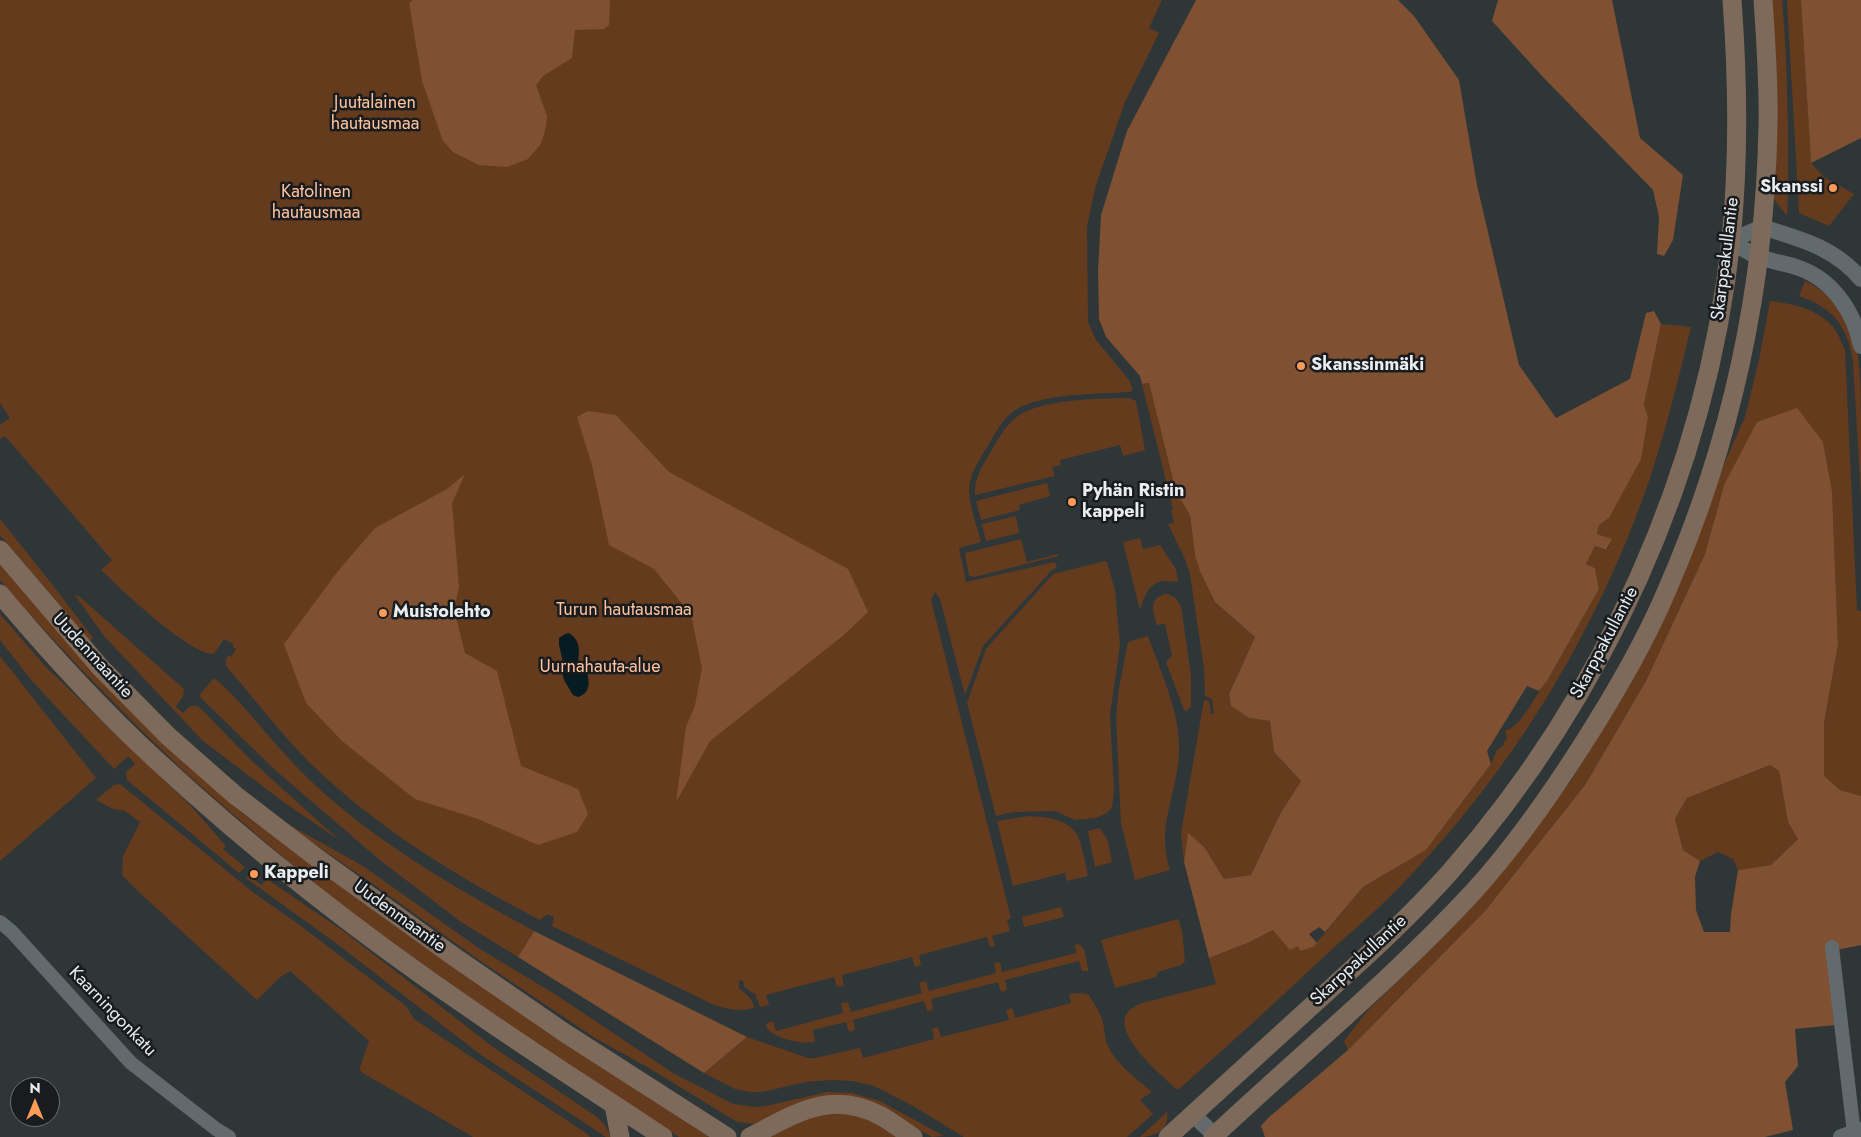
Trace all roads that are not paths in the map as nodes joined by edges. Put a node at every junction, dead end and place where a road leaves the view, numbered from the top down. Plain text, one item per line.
1 (1732, 0) edge
2 (1763, 0) edge
3 (1762, 227) junction
4 (1730, 242) junction
5 (1758, 257) junction
6 (1861, 279) edge
7 (1861, 346) edge
8 (0, 550) edge
9 (0, 594) edge
10 (0, 922) edge
11 (1832, 947) dead end
12 (614, 1105) junction
13 (1192, 1114) junction
14 (1852, 1133) edge
15 (1215, 1136) edge
16 (229, 1137) edge
17 (620, 1137) edge
18 (664, 1137) edge
19 (727, 1137) edge
20 (750, 1137) edge
21 (913, 1137) edge
22 (1168, 1137) edge

1 - 4 main road, Skarppakullantie
2 - 3 main road, Skarppakullantie
3 - 4 street
3 - 5 main road, Skarppakullantie
3 - 6 street
4 - 5 street
4 - 13 main road, Skarppakullantie
5 - 7 street
5 - 15 main road, Skarppakullantie
8 - 19 main road, Uudenmaantie
9 - 12 main road, Uudenmaantie
10 - 16 street, Kaarningonkatu
11 - 14 street
12 - 17 main road
12 - 18 main road, Uudenmaantie
13 - 15 street
13 - 22 main road, Skarppakullantie
20 - 21 main road

